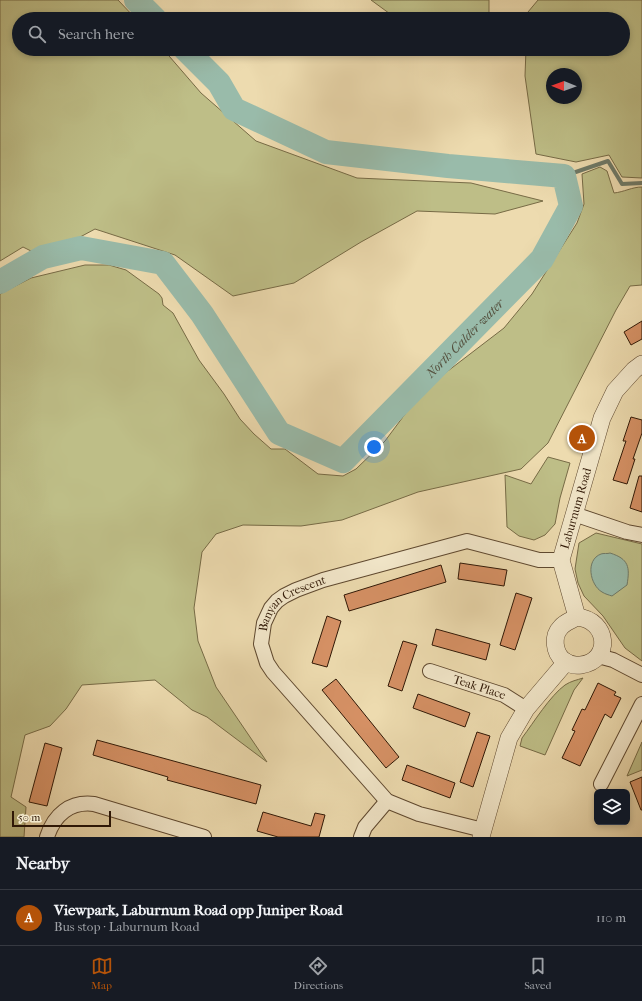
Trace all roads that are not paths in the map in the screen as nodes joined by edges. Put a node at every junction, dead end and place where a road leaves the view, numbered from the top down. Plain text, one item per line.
1 (642, 364) edge
2 (574, 514) junction
3 (642, 535) edge
4 (562, 560) junction
5 (578, 618) junction
6 (598, 656) junction
7 (566, 662) junction
8 (430, 671) dead end
9 (642, 676) edge
10 (642, 704) edge
11 (526, 709) junction
12 (601, 784) dead end
13 (387, 801) junction
14 (482, 834) edge
15 (46, 837) edge
16 (202, 837) edge
17 (361, 837) edge

1 - 2 street, Laburnum Road
2 - 3 street
2 - 4 street, Laburnum Road
4 - 5 street, Laburnum Road
4 - 13 street, Banyan Crescent
5 - 6 street
5 - 7 street
6 - 7 street
6 - 9 street
7 - 11 street
8 - 11 street, Teak Place
10 - 12 street
11 - 14 street
13 - 14 street, Banyan Crescent
13 - 17 street
15 - 16 street

